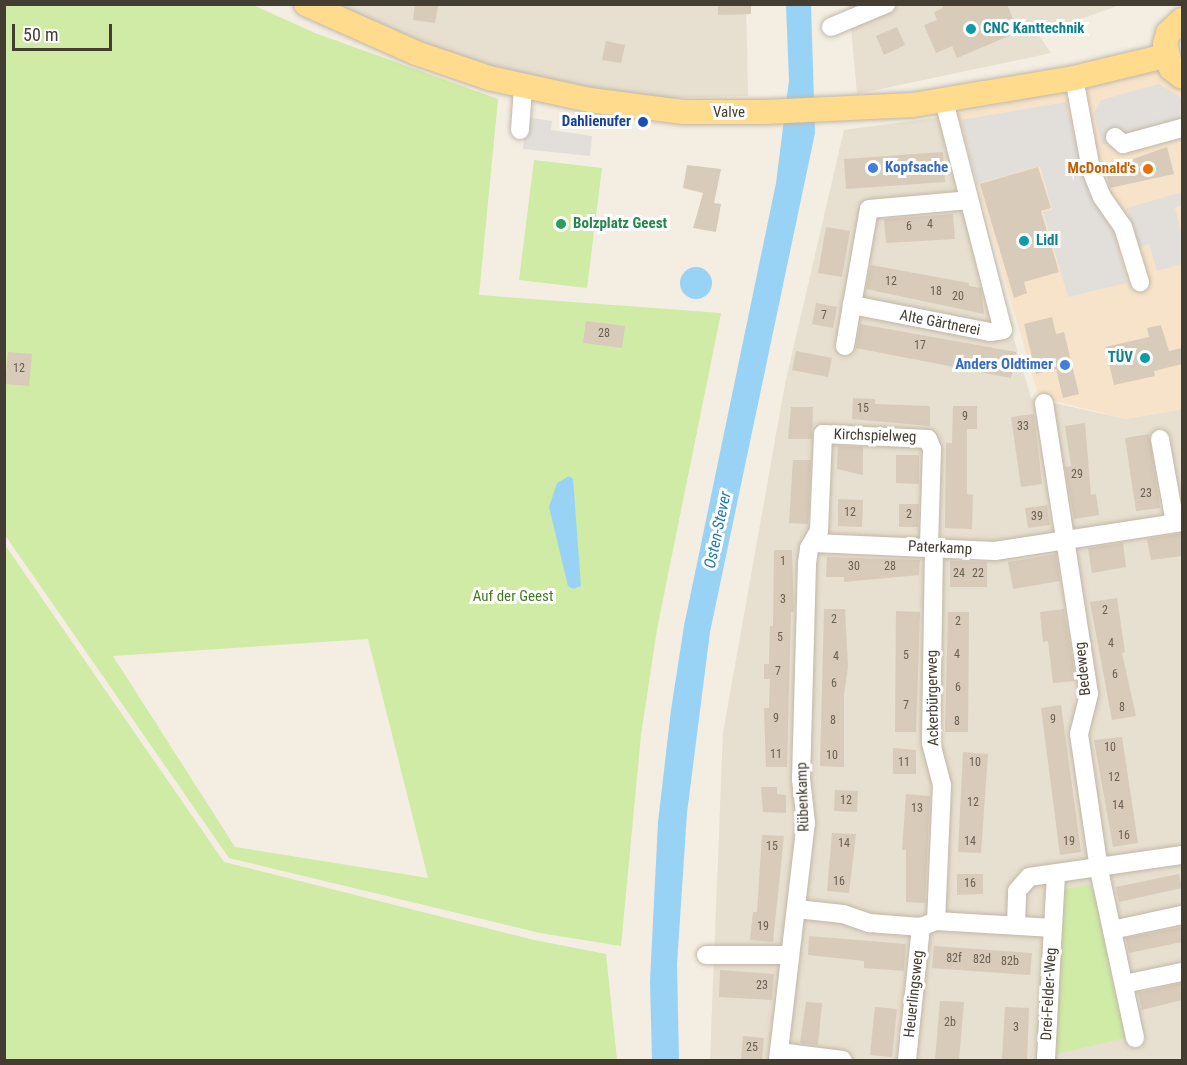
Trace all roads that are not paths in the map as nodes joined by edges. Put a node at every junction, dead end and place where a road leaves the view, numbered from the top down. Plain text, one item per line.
1 (306, 4) edge
2 (886, 4) edge
3 (1179, 4) edge
4 (1182, 12) edge
5 (1182, 20) edge
6 (831, 27) dead end
7 (1165, 56) junction
8 (1182, 77) edge
9 (1074, 78) junction
10 (523, 88) junction
11 (944, 101) junction
12 (1182, 128) edge
13 (520, 130) dead end
14 (1115, 137) dead end
15 (969, 200) junction
16 (1140, 282) dead end
17 (852, 305) junction
18 (844, 346) dead end
19 (1044, 403) dead end
20 (1160, 439) dead end
21 (1179, 522) edge
22 (1065, 540) junction
23 (814, 543) junction
24 (932, 547) junction
25 (1182, 855) edge
26 (1098, 870) junction
27 (1056, 874) junction
28 (797, 909) junction
29 (1182, 915) edge
30 (928, 924) junction
31 (1016, 925) junction
32 (1053, 928) junction
33 (1112, 930) junction
34 (706, 955) dead end
35 (790, 955) junction
36 (1182, 972) edge
37 (1124, 984) junction
38 (1135, 1038) dead end
39 (778, 1056) edge
40 (843, 1060) edge
41 (907, 1060) edge
42 (1046, 1060) edge

1 - 10 main road, Valve
2 - 6 street
3 - 4 street
5 - 7 main road
7 - 8 main road
7 - 9 main road, Valve
9 - 11 main road, Valve
9 - 16 street
10 - 11 main road, Valve
10 - 13 street
11 - 15 street, Alte Gärtnerei
12 - 14 street
15 - 17 street
15 - 17 street, Alte Gärtnerei
17 - 18 street
19 - 22 street
20 - 21 street, Paterkamp
21 - 22 street, Paterkamp
22 - 24 street, Paterkamp
22 - 26 street, Bedeweg
23 - 24 street, Paterkamp
23 - 24 street, Kirchspielweg
23 - 28 street, Rübenkamp
24 - 30 street, Ackerbürgerweg
25 - 26 street
26 - 27 street
26 - 33 street
27 - 31 street
27 - 32 street
28 - 30 street
28 - 35 street, Rübenkamp
29 - 33 street
30 - 31 street
30 - 41 street, Heuerlingsweg
31 - 32 street
32 - 42 street, Drei-Felder-Weg
33 - 37 street
34 - 35 street
35 - 39 street, Rübenkamp
36 - 37 street
37 - 38 street
39 - 40 street, Rübenkamp

